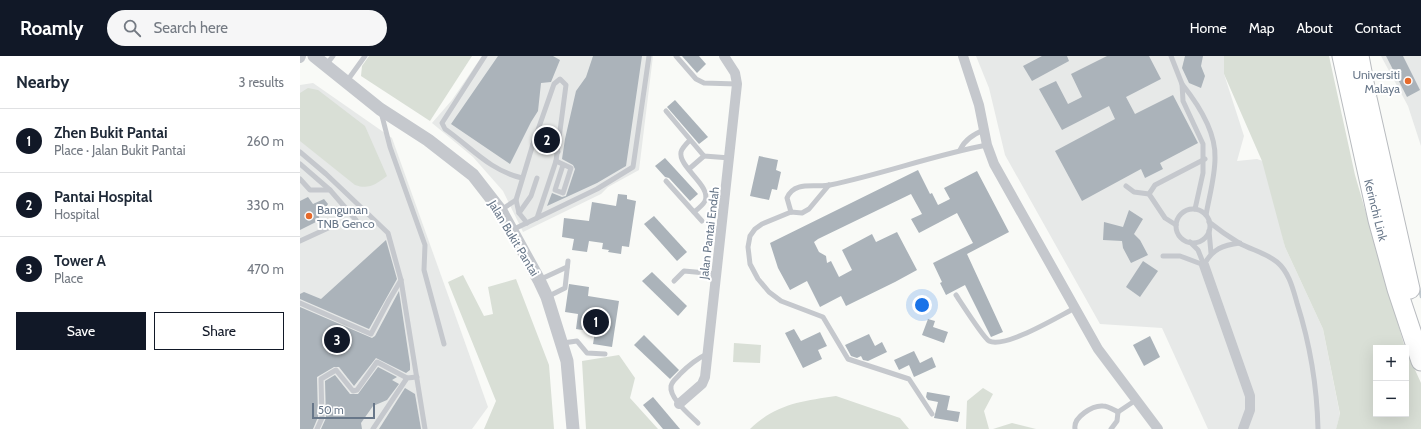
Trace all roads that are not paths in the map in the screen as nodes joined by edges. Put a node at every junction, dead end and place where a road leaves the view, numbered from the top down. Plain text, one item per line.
1 (365, 56) edge
2 (485, 56) edge
3 (649, 56) edge
4 (676, 56) edge
5 (724, 56) edge
6 (963, 56) edge
7 (1170, 56) edge
8 (1342, 56) edge
9 (1359, 56) edge
10 (321, 58) edge
11 (347, 82) junction
12 (737, 84) junction
13 (1182, 84) junction
14 (380, 109) junction
15 (666, 111) dead end
16 (985, 129) junction
17 (690, 140) junction
18 (533, 144) junction
19 (987, 145) junction
20 (960, 150) junction
21 (300, 152) edge
22 (558, 152) junction
23 (704, 156) junction
24 (731, 158) junction
25 (1204, 159) junction
26 (556, 161) junction
27 (300, 164) edge
28 (563, 165) junction
29 (1204, 166) junction
30 (1214, 166) junction
31 (689, 169) junction
32 (522, 178) junction
33 (537, 178) dead end
34 (300, 179) edge
35 (666, 181) dead end
36 (829, 185) junction
37 (1126, 186) dead end
38 (330, 190) junction
39 (1149, 194) junction
40 (516, 200) junction
41 (1195, 209) junction
42 (500, 211) junction
43 (694, 212) junction
44 (791, 212) junction
45 (519, 213) junction
46 (1206, 215) junction
47 (537, 218) junction
48 (356, 220) dead end
49 (702, 221) dead end
50 (1209, 222) junction
51 (527, 223) junction
52 (337, 224) dead end
53 (1176, 225) junction
54 (512, 230) junction
55 (1209, 230) junction
56 (300, 241) edge
57 (1190, 242) junction
58 (1240, 243) junction
59 (1211, 253) junction
60 (1163, 256) dead end
61 (568, 261) dead end
62 (1204, 264) junction
63 (567, 267) junction
64 (717, 274) junction
65 (401, 280) junction
66 (539, 280) junction
67 (674, 281) dead end
68 (956, 295) dead end
69 (546, 297) junction
70 (300, 303) edge
71 (1075, 308) junction
72 (1421, 340) edge
73 (562, 343) junction
74 (444, 344) dead end
75 (708, 353) junction
76 (605, 354) dead end
77 (1421, 361) edge
78 (417, 377) junction
79 (407, 378) junction
80 (1136, 400) junction
81 (679, 404) junction
82 (1118, 412) junction
83 (932, 414) dead end
84 (698, 422) dead end
85 (318, 429) edge
86 (373, 429) edge
87 (425, 429) edge
88 (573, 429) edge
89 (1075, 429) edge
90 (1111, 429) edge
91 (1158, 429) edge
92 (1243, 429) edge
93 (1318, 429) edge

1 - 11 lane
2 - 32 lane
3 - 47 lane
4 - 12 lane
5 - 12 street, Jalan Pantai Endah
6 - 16 street
7 - 13 lane
8 - 77 highway, Kerinchi Link
9 - 72 highway, Kerinchi Link
10 - 11 street, Jalan Bukit Pantai
11 - 14 street, Jalan Bukit Pantai
12 - 24 street, Jalan Pantai Endah
13 - 25 lane
13 - 30 lane
14 - 42 street, Jalan Bukit Pantai
14 - 74 lane
15 - 17 lane
16 - 19 street
16 - 20 lane
17 - 23 lane
17 - 31 lane
18 - 22 lane
18 - 22 lane
18 - 32 lane
19 - 20 lane
19 - 71 street
20 - 36 lane
21 - 65 lane
22 - 26 lane
23 - 24 lane
23 - 31 lane
24 - 64 street, Jalan Pantai Endah
25 - 29 lane
25 - 39 lane
26 - 28 lane
26 - 47 lane
27 - 38 lane
28 - 28 lane
29 - 30 lane
29 - 41 lane
30 - 46 lane
31 - 43 lane
32 - 40 lane
33 - 45 lane
34 - 38 lane
35 - 43 lane
36 - 44 lane
36 - 44 lane
37 - 39 lane
38 - 48 lane
39 - 53 lane
40 - 42 lane
40 - 45 lane
41 - 46 lane
41 - 53 lane
42 - 54 street, Jalan Bukit Pantai
43 - 49 lane
44 - 83 lane
45 - 51 lane
46 - 50 lane
47 - 51 lane
50 - 55 lane
50 - 58 lane
51 - 54 lane
52 - 56 lane
53 - 57 lane
54 - 66 street, Jalan Bukit Pantai
55 - 57 lane
55 - 59 lane
57 - 62 lane
58 - 59 lane
58 - 93 lane
59 - 62 lane
60 - 62 lane
61 - 63 lane
62 - 92 street
63 - 66 lane
63 - 69 lane
64 - 67 lane
64 - 75 street, Jalan Pantai Endah
65 - 70 lane
65 - 78 lane
66 - 69 street, Jalan Bukit Pantai
68 - 71 lane
69 - 73 street, Jalan Bukit Pantai
71 - 80 street
73 - 76 lane
73 - 88 street, Jalan Bukit Pantai
75 - 81 street, Jalan Pantai Endah
75 - 81 lane
78 - 79 lane
78 - 87 lane
79 - 85 lane
79 - 86 lane
80 - 82 lane
80 - 91 street
81 - 84 lane
82 - 89 lane
82 - 90 lane

